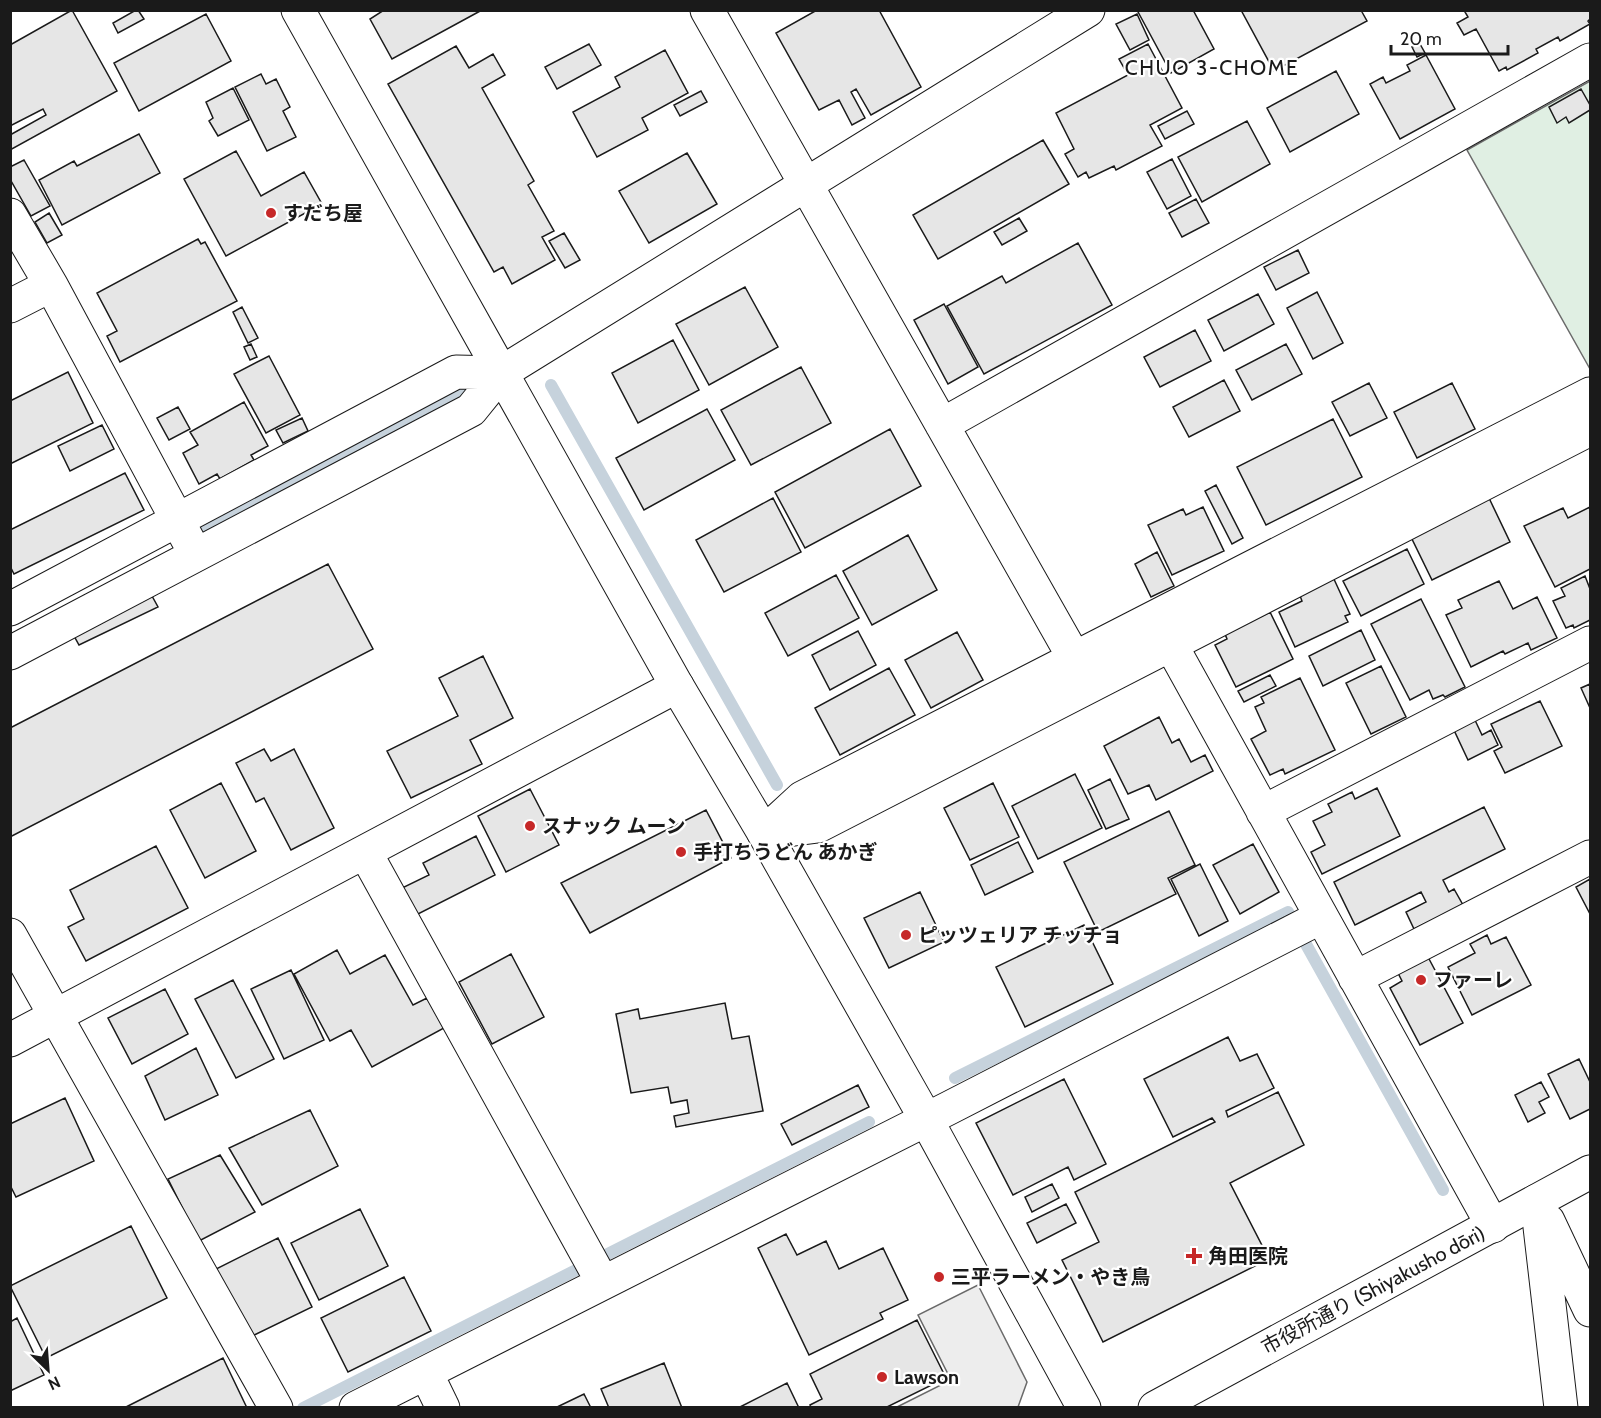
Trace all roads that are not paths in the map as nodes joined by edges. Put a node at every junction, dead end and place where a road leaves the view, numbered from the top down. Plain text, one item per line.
1 (298, 10) edge
2 (707, 10) edge
3 (1088, 10) edge
4 (1590, 60) edge
5 (806, 185) junction
6 (10, 215) edge
7 (51, 285) junction
8 (10, 306) edge
9 (501, 373) junction
10 (1590, 394) edge
11 (942, 425) junction
12 (1590, 429) edge
13 (188, 539) junction
14 (10, 609) edge
15 (1163, 631) junction
16 (1590, 643) edge
17 (10, 653) edge
18 (1083, 673) junction
19 (677, 686) junction
20 (1263, 812) junction
21 (764, 834) junction
22 (365, 852) junction
23 (1590, 857) edge
24 (1305, 925) junction
25 (10, 934) edge
26 (1355, 978) junction
27 (56, 1015) junction
28 (10, 1040) edge
29 (926, 1119) junction
30 (1590, 1172) edge
31 (1537, 1201) junction
32 (1493, 1226) junction
33 (1576, 1251) edge
34 (595, 1269) junction
35 (1590, 1310) edge
36 (426, 1373) junction
37 (276, 1407) edge
38 (356, 1407) edge
39 (444, 1407) edge
40 (1084, 1407) edge
41 (1155, 1407) edge
42 (1561, 1407) edge

1 - 9 street
2 - 5 street
3 - 5 street
4 - 11 street
5 - 9 street
5 - 11 street
6 - 7 street
7 - 8 street
7 - 13 street
9 - 13 street
9 - 19 street
10 - 15 street
11 - 18 street
12 - 15 street
13 - 14 street
13 - 17 street
15 - 18 street
15 - 20 street
16 - 20 street
18 - 21 street
19 - 21 street
19 - 22 street
20 - 24 street
21 - 29 street
22 - 27 street
22 - 34 street
23 - 26 street
24 - 26 street
24 - 29 street
25 - 27 street
26 - 32 street
27 - 28 street
27 - 37 street
29 - 34 street
29 - 40 street
30 - 31 street, 市役所通り (Shiyakusho dōri)
31 - 32 street, 市役所通り (Shiyakusho dōri)
31 - 33 street
31 - 42 street
32 - 41 street, 市役所通り (Shiyakusho dōri)
33 - 35 street
34 - 36 street
36 - 38 street
36 - 39 street

